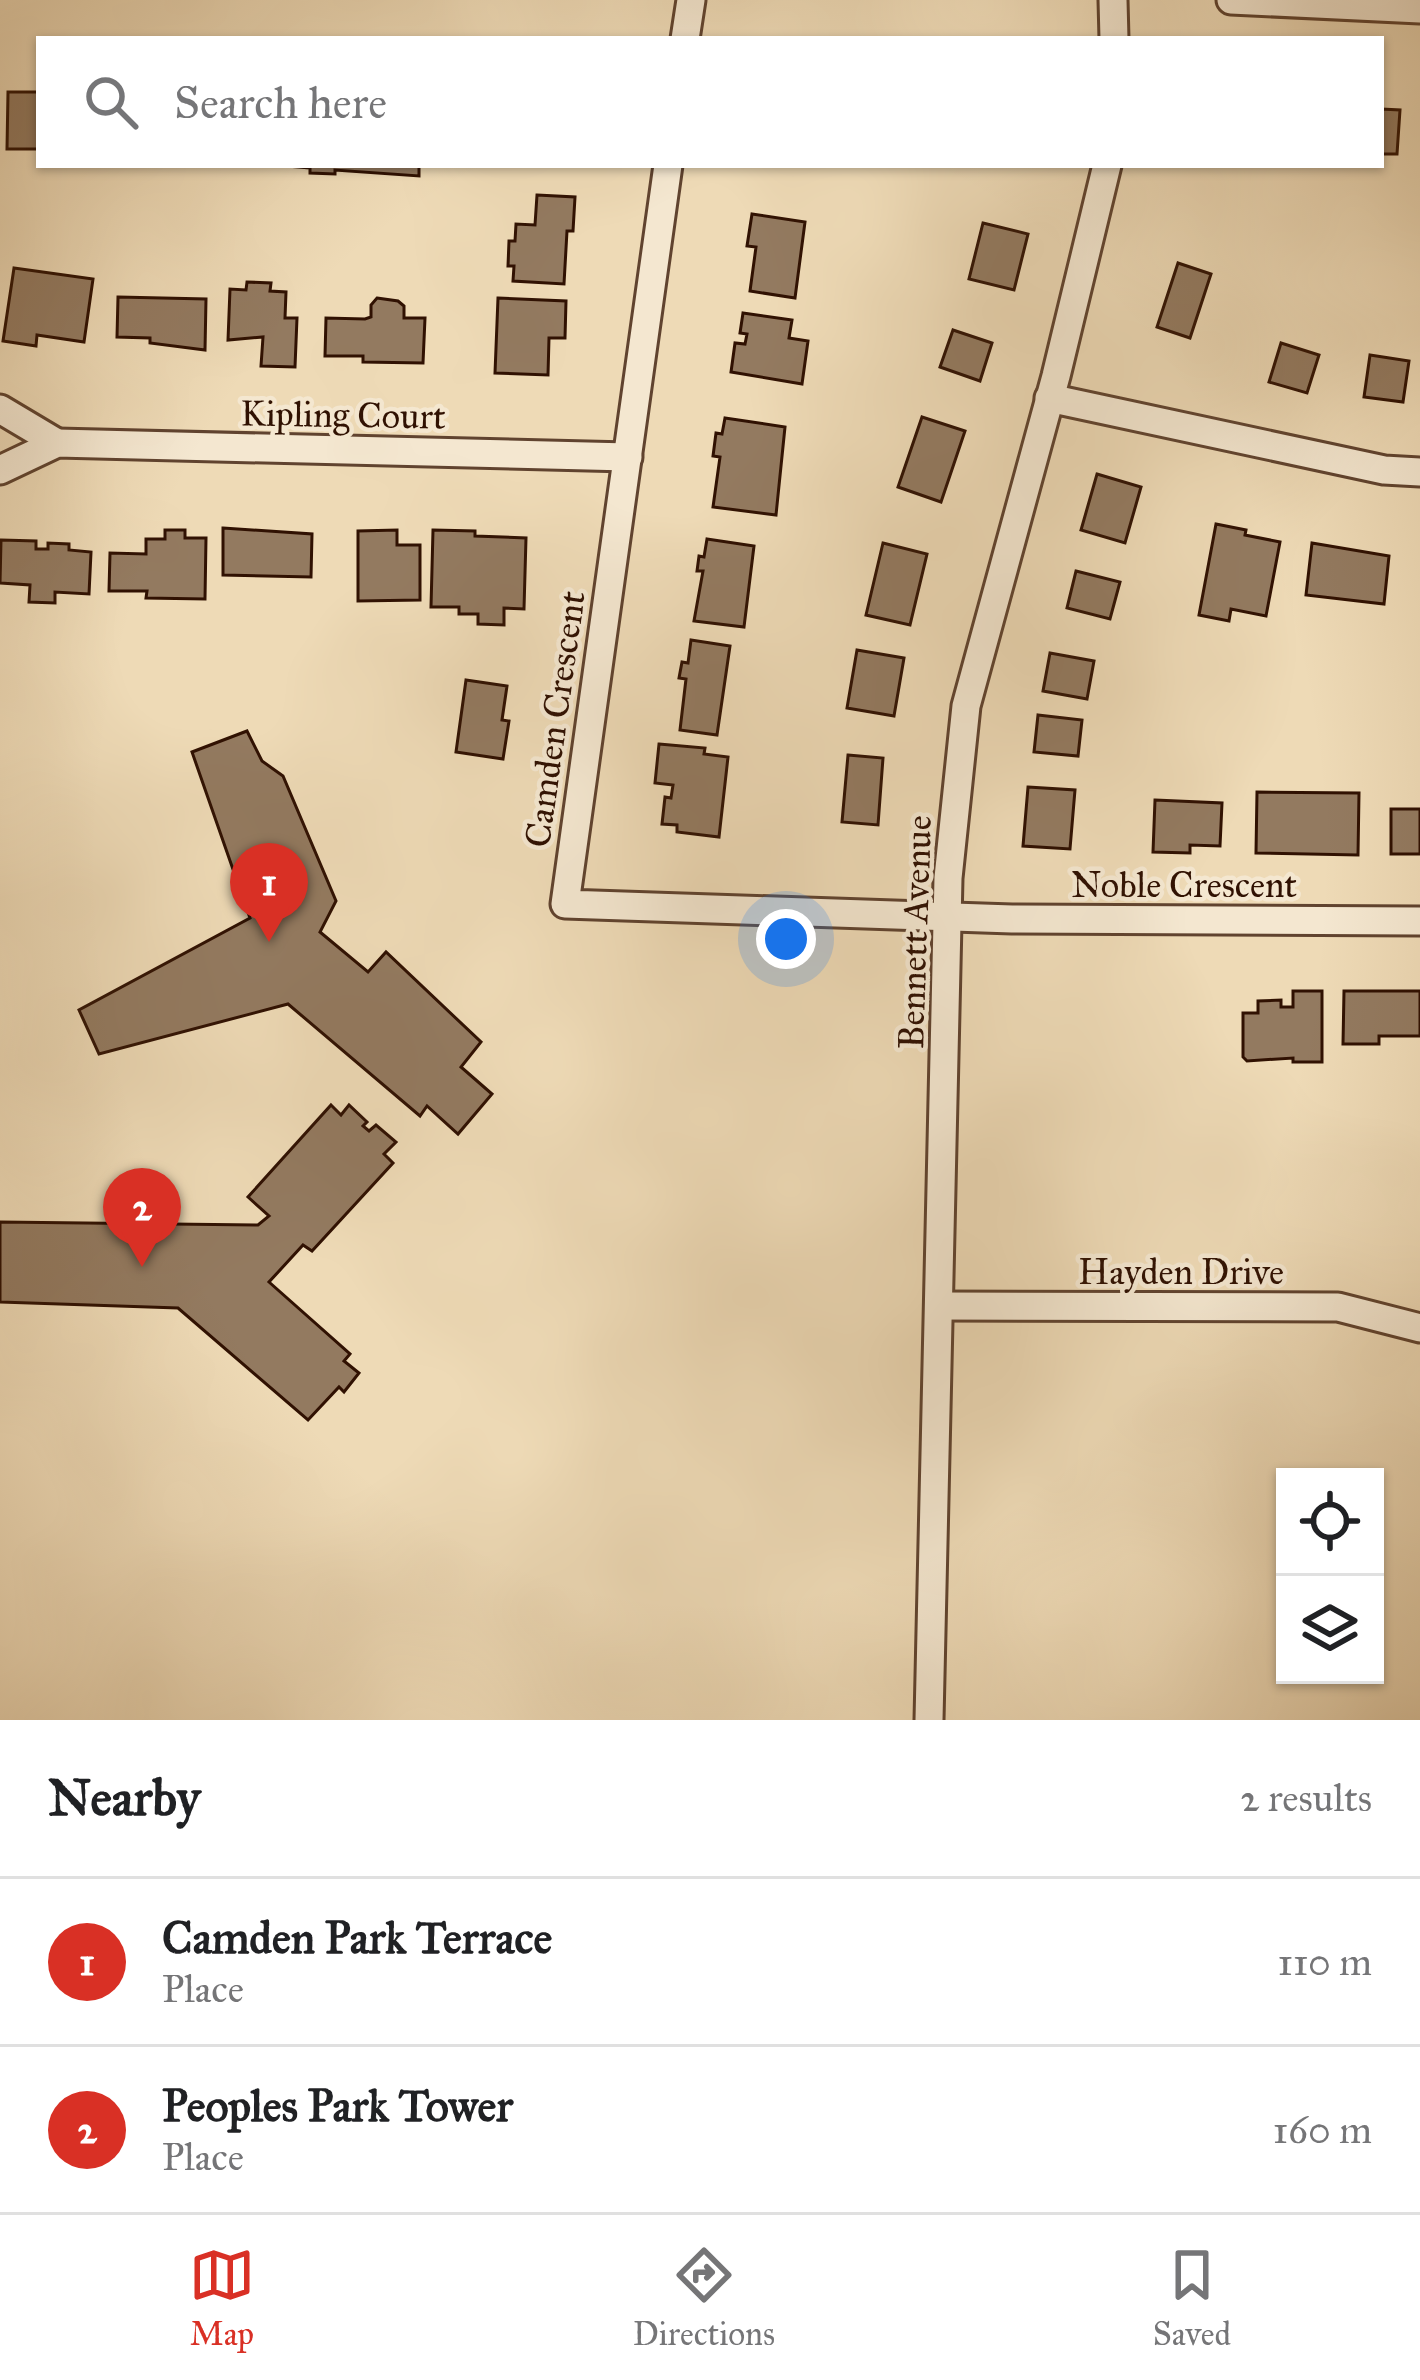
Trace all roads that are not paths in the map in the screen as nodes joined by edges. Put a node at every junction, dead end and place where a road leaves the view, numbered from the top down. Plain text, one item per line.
1 (691, 0) edge
2 (1114, 0) edge
3 (1231, 0) edge
4 (1420, 9) edge
5 (686, 36) edge
6 (1114, 36) edge
7 (668, 168) edge
8 (1106, 168) edge
9 (1049, 398) junction
10 (0, 409) edge
11 (57, 443) junction
12 (628, 457) junction
13 (0, 470) edge
14 (1420, 472) edge
15 (947, 914) junction
16 (1420, 922) edge
17 (939, 1306) junction
18 (1420, 1328) edge
19 (929, 1720) edge

1 - 5 street
2 - 6 street
3 - 4 street
7 - 12 street, Camden Crescent
8 - 9 street, Bennett Avenue
9 - 14 street
9 - 15 street, Bennett Avenue
10 - 11 street, Kipling Court
11 - 12 street, Kipling Court
11 - 13 street, Kipling Court
12 - 15 street, Camden Crescent
15 - 16 street, Noble Crescent
15 - 17 street, Bennett Avenue
17 - 18 street, Hayden Drive
17 - 19 street, Bennett Avenue

